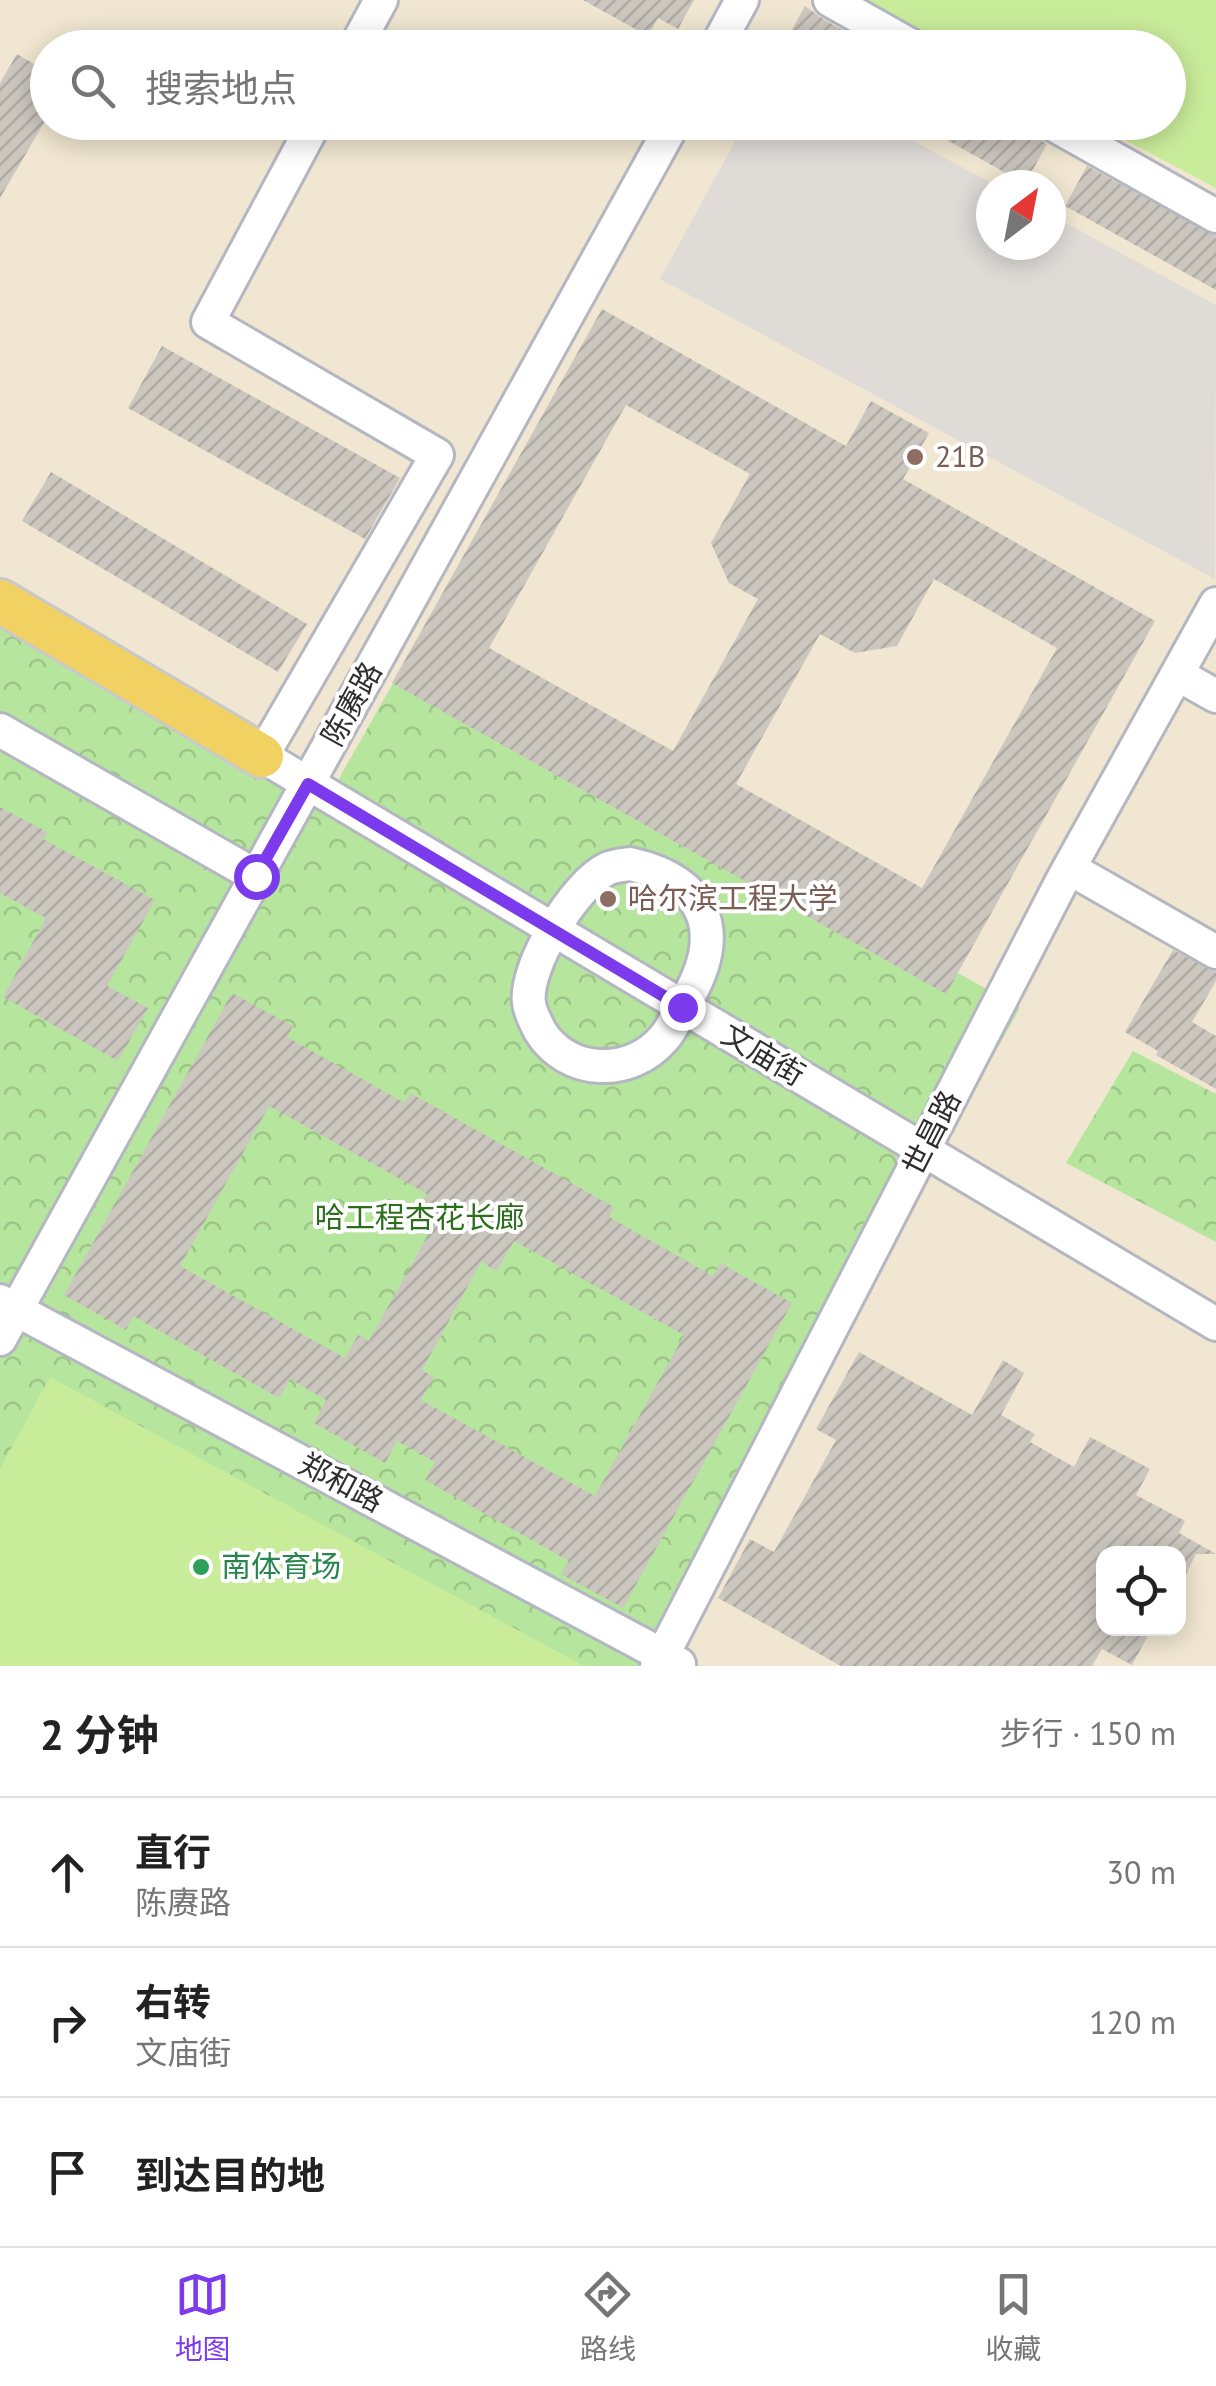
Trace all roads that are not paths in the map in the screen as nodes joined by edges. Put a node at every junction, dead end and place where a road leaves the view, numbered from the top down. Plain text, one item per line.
1 (380, 0) edge
2 (742, 0) edge
3 (830, 0) edge
4 (364, 30) edge
5 (726, 30) edge
6 (882, 30) edge
7 (305, 140) edge
8 (664, 140) edge
9 (1080, 140) edge
10 (1216, 216) edge
11 (0, 601) edge
12 (1216, 604) edge
13 (1177, 674) junction
14 (1216, 696) edge
15 (0, 730) edge
16 (262, 756) junction
17 (308, 784) junction
18 (1069, 868) junction
19 (256, 876) junction
20 (554, 930) junction
21 (1216, 952) edge
22 (682, 1007) junction
23 (923, 1150) junction
24 (8, 1305) edge
25 (1216, 1324) edge
26 (0, 1339) edge
27 (668, 1662) edge

1 - 4 street
2 - 5 street
3 - 6 street
7 - 16 street
8 - 17 street, 陈赓路
9 - 10 street
11 - 16 main road, 文庙街
12 - 13 street, 世昌路
13 - 14 street
13 - 18 street, 世昌路
15 - 19 street
16 - 17 street, 文庙街
17 - 19 street, 陈赓路
17 - 20 street, 文庙街
18 - 21 street
18 - 23 street, 世昌路
19 - 24 street, 陈赓路
20 - 22 street, 文庙街
20 - 22 street
20 - 22 street
22 - 23 street, 文庙街
23 - 25 street, 文庙街
23 - 27 street, 世昌路
24 - 26 street, 陈赓路
24 - 27 street, 郑和路

